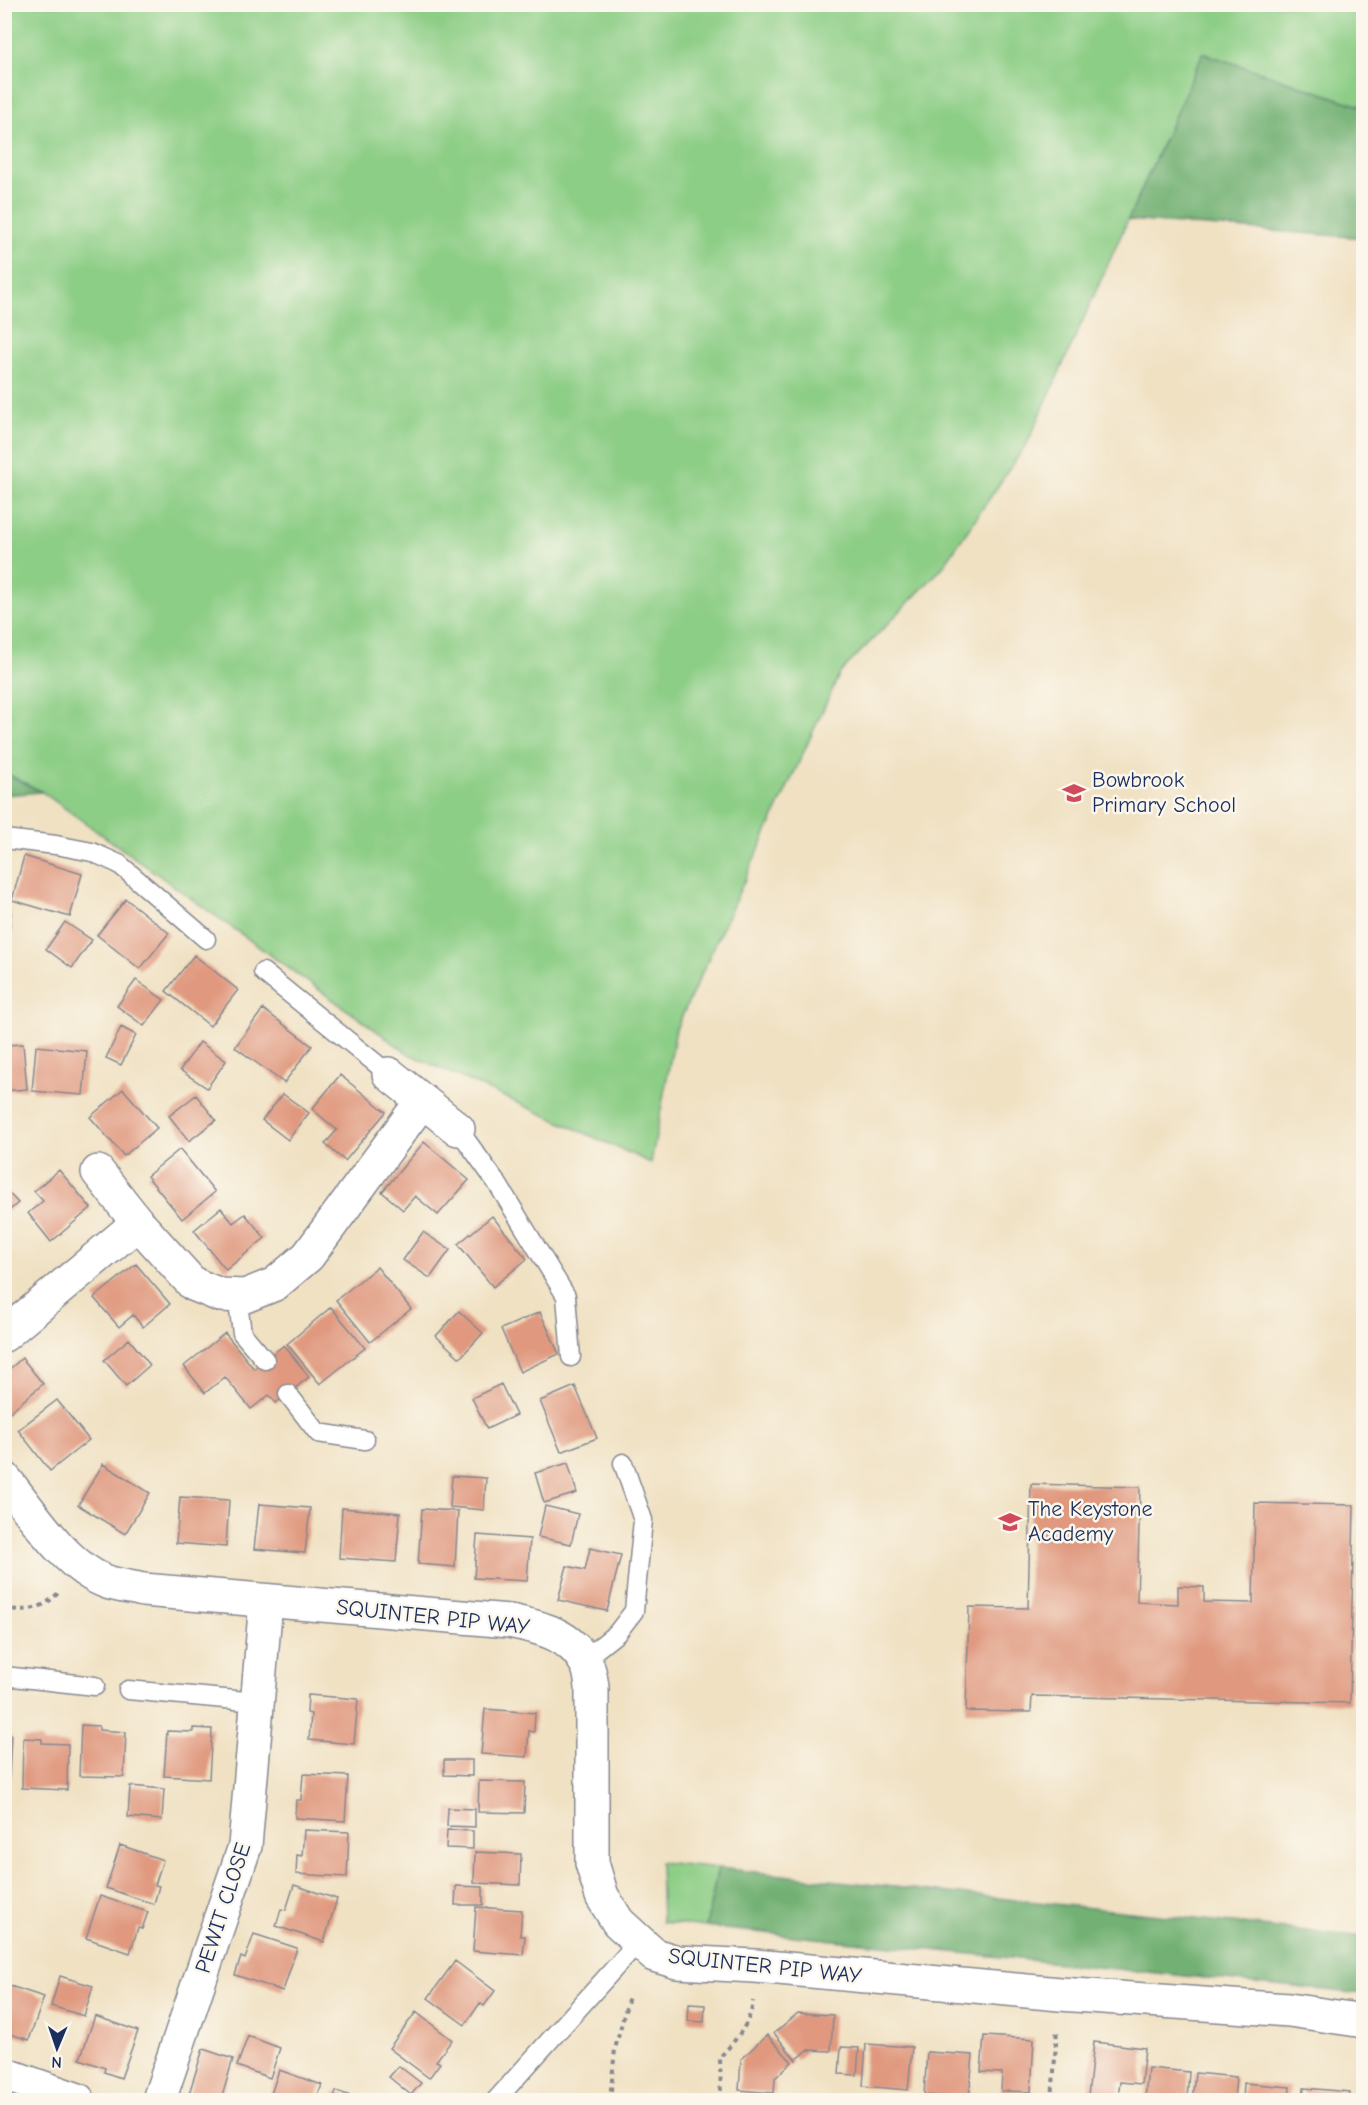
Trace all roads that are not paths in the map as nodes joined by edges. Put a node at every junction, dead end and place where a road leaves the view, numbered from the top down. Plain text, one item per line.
1 (4, 839) edge
2 (206, 939) dead end
3 (263, 972) dead end
4 (389, 1074) joint
5 (422, 1101) junction
6 (458, 1130) joint
7 (98, 1172) dead end
8 (138, 1223) junction
9 (237, 1296) junction
10 (4, 1335) edge
11 (571, 1357) dead end
12 (265, 1360) dead end
13 (288, 1394) dead end
14 (365, 1440) dead end
15 (623, 1463) dead end
16 (4, 1478) edge
17 (266, 1601) junction
18 (584, 1660) junction
19 (4, 1676) edge
20 (95, 1686) dead end
21 (128, 1690) dead end
22 (257, 1702) junction
23 (647, 1948) junction
24 (1364, 2021) edge
25 (4, 2074) edge
26 (78, 2100) edge
27 (159, 2100) edge
28 (496, 2100) edge

1 - 2 lane
3 - 4 lane
4 - 5 street
5 - 6 street
5 - 9 street
6 - 11 lane
7 - 8 street
8 - 9 street
8 - 10 street
9 - 12 lane
13 - 14 lane
15 - 18 lane
16 - 17 street, SQUINTER PIP WAY
17 - 18 street, SQUINTER PIP WAY
17 - 22 street, PEWIT CLOSE
18 - 23 street, SQUINTER PIP WAY
19 - 20 lane
21 - 22 lane
22 - 27 street, PEWIT CLOSE
23 - 24 street, SQUINTER PIP WAY
23 - 28 lane
25 - 26 street

